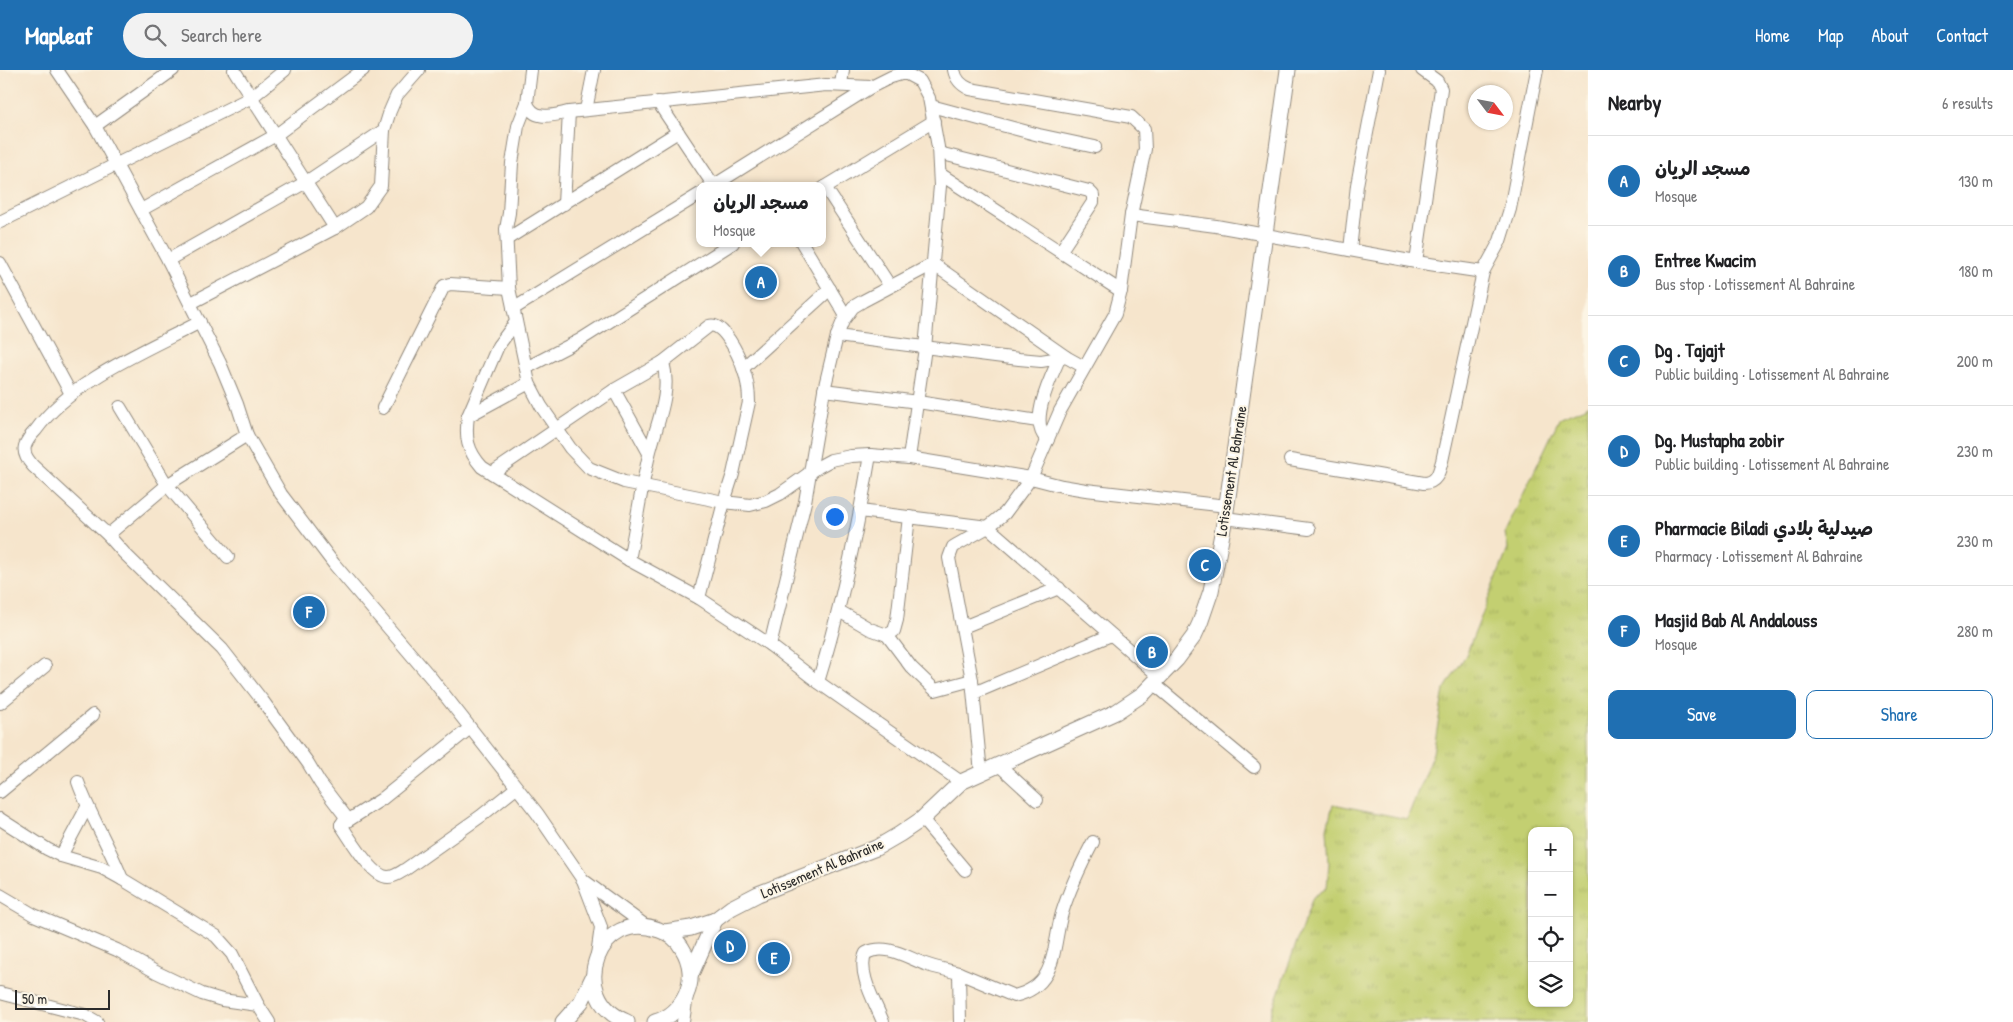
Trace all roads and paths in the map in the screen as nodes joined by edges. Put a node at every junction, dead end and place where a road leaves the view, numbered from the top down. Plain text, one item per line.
1 (57, 70) edge
2 (173, 70) edge
3 (234, 70) edge
4 (285, 70) edge
5 (363, 70) edge
6 (420, 70) edge
7 (531, 70) edge
8 (594, 70) edge
9 (843, 70) edge
10 (954, 70) edge
11 (1288, 70) edge
12 (1379, 70) edge
13 (1422, 70) edge
14 (1537, 70) edge
15 (841, 85) junction
16 (871, 87) junction
17 (252, 97) junction
18 (658, 102) junction
19 (527, 103) junction
20 (931, 106) junction
21 (586, 110) junction
22 (570, 112) junction
23 (934, 121) junction
24 (95, 126) junction
25 (384, 130) junction
26 (678, 132) junction
27 (276, 135) junction
28 (1095, 147) dead end
29 (939, 153) junction
30 (115, 165) junction
31 (940, 174) junction
32 (306, 182) junction
33 (711, 182) edge
34 (720, 182) edge
35 (826, 187) edge
36 (826, 191) edge
37 (696, 197) edge
38 (564, 204) junction
39 (141, 210) junction
40 (1131, 215) junction
41 (0, 222) edge
42 (335, 228) junction
43 (1264, 235) junction
44 (507, 239) junction
45 (727, 247) edge
46 (804, 247) edge
47 (1350, 250) junction
48 (1060, 252) junction
49 (168, 260) junction
50 (1416, 262) junction
51 (0, 263) edge
52 (933, 264) junction
53 (1483, 272) junction
54 (890, 286) junction
55 (509, 288) junction
56 (830, 289) junction
57 (1121, 291) junction
58 (191, 303) junction
59 (514, 315) junction
60 (846, 316) junction
61 (200, 322) junction
62 (837, 336) junction
63 (926, 348) junction
64 (1063, 358) junction
65 (663, 362) junction
66 (1084, 367) junction
67 (526, 368) junction
68 (743, 368) junction
69 (529, 383) junction
70 (614, 390) junction
71 (824, 390) junction
72 (71, 394) junction
73 (918, 402) junction
74 (120, 407) dead end
75 (382, 408) dead end
76 (468, 416) junction
77 (1038, 421) junction
78 (557, 428) junction
79 (247, 435) junction
80 (1048, 440) junction
81 (649, 453) junction
82 (870, 455) junction
83 (909, 458) junction
84 (1290, 460) dead end
85 (492, 473) junction
86 (809, 475) junction
87 (1031, 478) junction
88 (166, 485) junction
89 (643, 486) junction
90 (724, 502) junction
91 (860, 511) junction
92 (1226, 512) junction
93 (909, 517) junction
94 (988, 526) junction
95 (1309, 529) dead end
96 (108, 535) junction
97 (228, 557) dead end
98 (629, 560) junction
99 (1059, 588) junction
100 (699, 598) junction
101 (839, 611) junction
102 (963, 627) junction
103 (887, 635) junction
104 (1111, 635) junction
105 (770, 645) junction
106 (45, 666) dead end
107 (972, 680) junction
108 (1157, 680) junction
109 (818, 682) junction
110 (974, 693) junction
111 (0, 702) edge
112 (93, 715) dead end
113 (470, 728) junction
114 (999, 765) junction
115 (1254, 767) dead end
116 (981, 773) junction
117 (78, 782) dead end
118 (961, 782) junction
119 (516, 788) junction
120 (0, 792) edge
121 (1037, 800) dead end
122 (87, 806) junction
123 (0, 819) edge
124 (922, 819) junction
125 (342, 825) junction
126 (1093, 842) dead end
127 (61, 856) junction
128 (965, 870) dead end
129 (122, 879) junction
130 (584, 880) junction
131 (0, 895) edge
132 (715, 920) junction
133 (646, 926) junction
134 (665, 932) junction
135 (597, 956) junction
136 (959, 973) junction
137 (690, 974) junction
138 (593, 976) junction
139 (0, 993) edge
140 (687, 994) junction
141 (258, 1006) junction
142 (616, 1020) edge
143 (97, 1022) edge
144 (269, 1022) edge
145 (563, 1022) edge
146 (655, 1022) edge
147 (683, 1022) edge
148 (883, 1022) edge
149 (960, 1022) edge

1 - 24 street
2 - 24 street
3 - 17 street
4 - 17 street
5 - 27 street
6 - 25 street
7 - 19 street
8 - 21 street
9 - 15 street
10 - 40 street
11 - 43 street, Lotissement Al Bahraine
12 - 47 street
13 - 50 street
14 - 53 street
15 - 16 street
15 - 18 street
16 - 20 street
16 - 34 street
17 - 27 street
17 - 30 street
18 - 21 street
18 - 26 street
19 - 22 street
19 - 44 street
20 - 23 street
20 - 28 street
21 - 22 street
22 - 38 street
23 - 29 street
23 - 35 street
24 - 30 street
25 - 32 street
25 - 42 street
26 - 33 street
26 - 38 street
27 - 32 street
27 - 39 street
29 - 31 street
29 - 48 street
30 - 39 street
30 - 41 street
31 - 48 street
31 - 52 street
32 - 42 street
32 - 49 street
36 - 54 street
37 - 59 street
38 - 44 street
39 - 49 street
40 - 43 street
40 - 57 street
42 - 58 street
43 - 47 street
43 - 92 street, Lotissement Al Bahraine
44 - 55 street
45 - 67 street
46 - 56 street
47 - 50 street
48 - 57 street
49 - 58 street
50 - 53 street
51 - 72 street
52 - 54 street
52 - 63 street
52 - 64 street
53 - 84 street
54 - 60 street
55 - 59 street
55 - 75 street
56 - 60 street
56 - 68 street
57 - 66 street
58 - 61 street
59 - 67 street
59 - 76 street
60 - 62 street
61 - 72 street
61 - 79 street
62 - 63 street
62 - 71 street
63 - 64 street
63 - 73 street
64 - 66 street
64 - 77 street
65 - 68 street
65 - 70 street
65 - 81 street
66 - 80 street
67 - 69 street
68 - 90 street
69 - 76 street
69 - 78 street
70 - 78 street
70 - 81 street
71 - 73 street
71 - 86 street
72 - 96 street
73 - 77 street
73 - 83 street
74 - 88 street
76 - 85 street
77 - 80 street
78 - 85 street
78 - 89 street
79 - 88 street
79 - 113 street
80 - 87 street
81 - 89 street
82 - 83 street
82 - 86 street
82 - 91 street
83 - 87 street
85 - 98 street
86 - 90 street
86 - 105 street
87 - 92 street
87 - 94 street
88 - 96 street
88 - 97 street
89 - 90 street
89 - 98 street
90 - 100 street
91 - 93 street
91 - 101 street
92 - 95 street
92 - 108 street, Lotissement Al Bahraine
93 - 94 street
93 - 103 street
94 - 99 street
94 - 102 street
96 - 125 street
98 - 100 street
99 - 102 street
99 - 104 street
100 - 105 street
101 - 103 street
101 - 109 street
102 - 107 street
103 - 107 street
104 - 108 street
104 - 110 street
105 - 109 street
106 - 111 street
107 - 110 street
108 - 114 street, Lotissement Al Bahraine
108 - 115 street
109 - 118 street
110 - 116 street
112 - 120 street
113 - 119 street
113 - 125 street
114 - 116 street, Lotissement Al Bahraine
114 - 121 street
116 - 118 street, Lotissement Al Bahraine
117 - 122 street
118 - 124 street, Lotissement Al Bahraine
119 - 125 street
119 - 130 street
122 - 127 street
122 - 129 street
123 - 127 street
124 - 128 street
124 - 132 street, Lotissement Al Bahraine
126 - 136 street
127 - 129 street
129 - 141 street
130 - 133 street
130 - 135 street
131 - 141 street
132 - 134 street, Lotissement Al Bahraine
132 - 137 street
133 - 134 street
133 - 135 street
134 - 137 street
135 - 138 street
136 - 148 street
136 - 149 street
137 - 140 street
138 - 142 street
138 - 145 street
139 - 143 street
140 - 146 street
140 - 147 street
141 - 144 street

